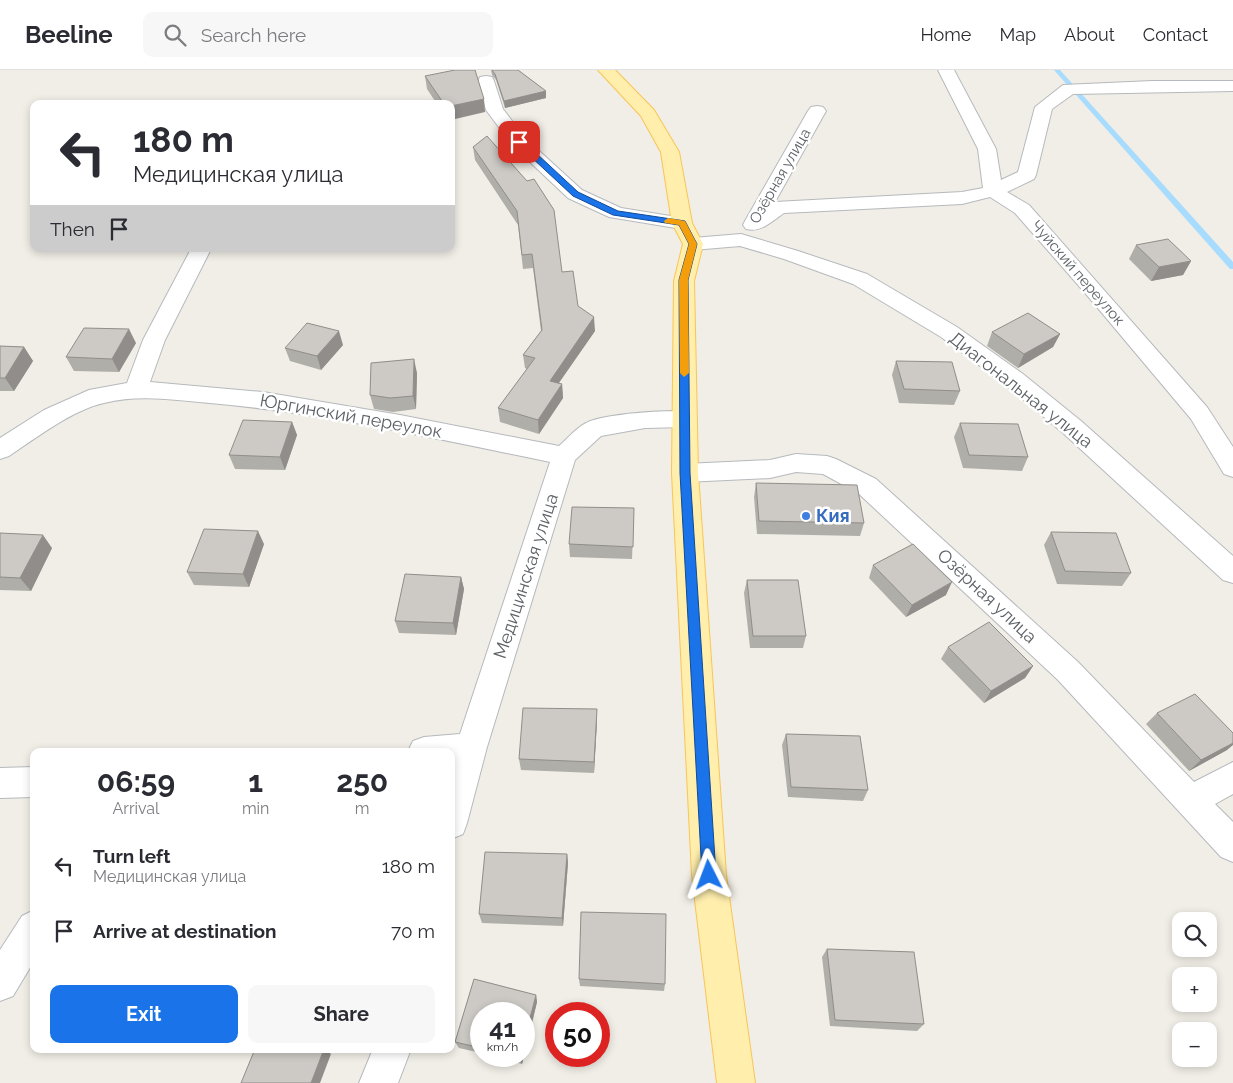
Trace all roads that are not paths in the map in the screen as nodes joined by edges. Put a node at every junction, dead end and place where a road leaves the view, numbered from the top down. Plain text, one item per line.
1 (606, 70) edge
2 (946, 70) edge
3 (486, 81) dead end
4 (1233, 86) edge
5 (817, 111) dead end
6 (993, 191) junction
7 (747, 232) junction
8 (688, 234) junction
9 (199, 252) edge
10 (136, 389) junction
11 (685, 418) junction
12 (0, 450) edge
13 (564, 456) junction
14 (1233, 468) edge
15 (685, 473) junction
16 (1233, 572) edge
17 (471, 747) junction
18 (455, 748) edge
19 (1233, 777) edge
20 (30, 782) edge
21 (0, 783) edge
22 (1190, 801) junction
23 (455, 808) edge
24 (1233, 846) edge
25 (30, 934) edge
26 (0, 983) edge
27 (391, 1053) edge
28 (378, 1083) edge
29 (736, 1083) edge

1 - 8 main road
2 - 6 street
3 - 8 street
4 - 6 street
5 - 7 street, Озёрная улица
6 - 7 street
6 - 14 street, Чуйский переулок
7 - 8 street, Диагональная улица
7 - 16 street, Диагональная улица
8 - 11 main road
9 - 10 street
10 - 12 street, Юргинский переулок
10 - 13 street, Юргинский переулок
11 - 13 street
11 - 15 main road
13 - 17 street, Медицинская улица
15 - 22 street, Озёрная улица
15 - 29 main road
17 - 18 street
17 - 23 street, Медицинская улица
19 - 22 street
20 - 21 street
22 - 24 street, Озёрная улица
25 - 26 street
27 - 28 street

